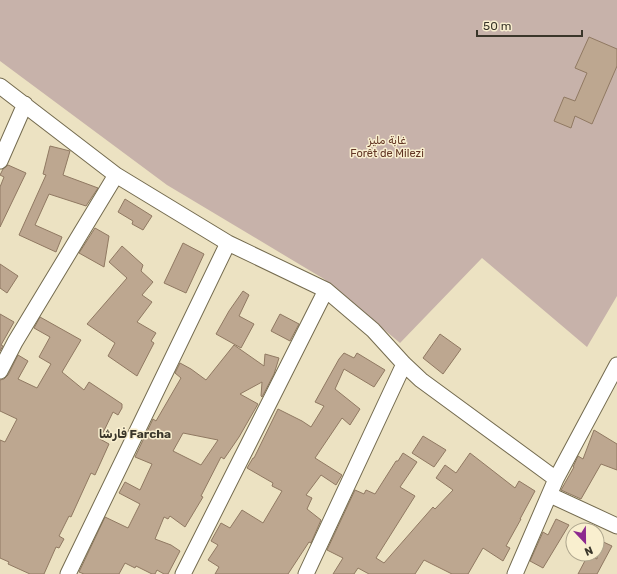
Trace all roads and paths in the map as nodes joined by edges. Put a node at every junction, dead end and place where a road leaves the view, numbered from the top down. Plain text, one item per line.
1 (0, 86) edge
2 (24, 104) junction
3 (0, 161) edge
4 (116, 175) junction
5 (228, 243) junction
6 (326, 290) junction
7 (404, 364) junction
8 (616, 368) edge
9 (0, 371) edge
10 (556, 479) junction
11 (550, 495) junction
12 (617, 526) edge
13 (68, 574) edge
14 (183, 574) edge
15 (307, 574) edge
16 (515, 574) edge

1 - 2 street
2 - 3 street
2 - 4 street
4 - 5 street
4 - 9 street
5 - 6 street
5 - 13 street
6 - 7 street
6 - 14 street
7 - 10 street
7 - 15 street
8 - 10 street
10 - 11 street
11 - 12 street
11 - 16 street

